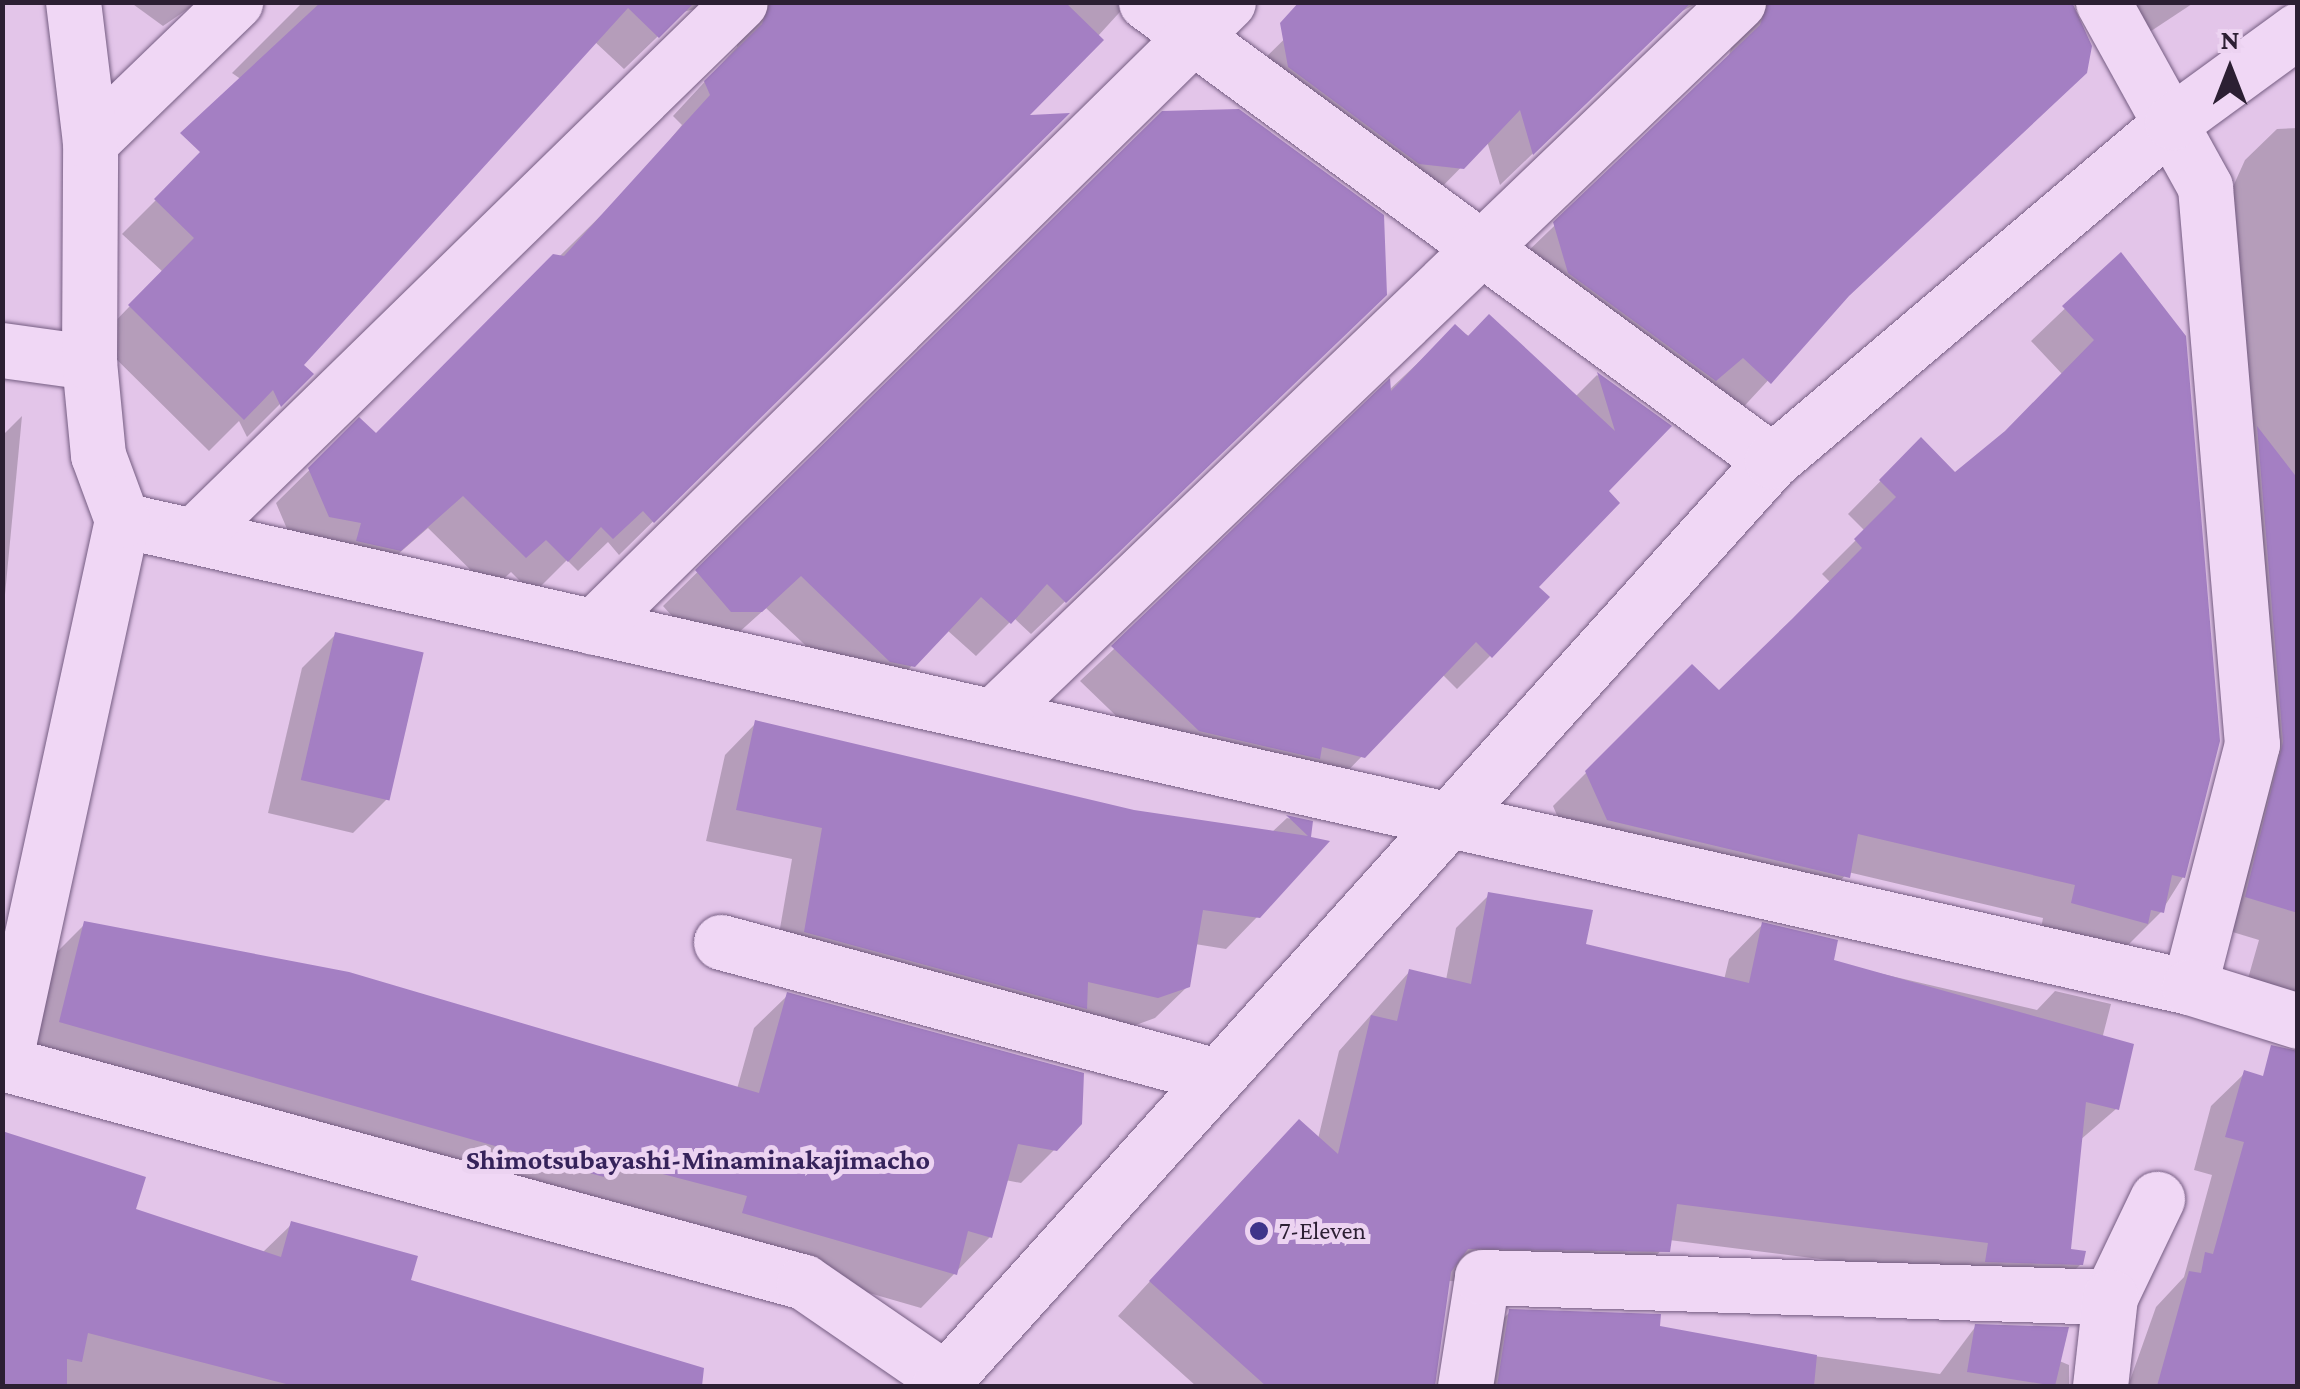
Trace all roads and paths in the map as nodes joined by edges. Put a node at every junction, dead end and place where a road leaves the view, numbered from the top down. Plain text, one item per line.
1 (73, 2) edge
2 (235, 2) edge
3 (740, 2) edge
4 (1146, 2) edge
5 (1738, 2) edge
6 (2103, 2) edge
7 (1211, 20) edge
8 (2298, 30) edge
9 (2172, 122) junction
10 (90, 142) junction
11 (1481, 248) junction
12 (2, 350) edge
13 (88, 362) junction
14 (1772, 462) junction
15 (122, 520) junction
16 (193, 536) junction
17 (594, 627) junction
18 (993, 716) junction
19 (1442, 818) junction
20 (721, 942) dead end
21 (2189, 987) junction
22 (2298, 1021) edge
23 (4, 1063) edge
24 (1217, 1076) junction
25 (2157, 1199) dead end
26 (2110, 1298) junction
27 (942, 1383) edge
28 (1465, 1386) edge
29 (2100, 1386) edge

1 - 10 street
2 - 10 street
3 - 16 street
4 - 7 street
5 - 11 street
6 - 9 street
7 - 11 street
7 - 17 street
8 - 9 street
9 - 14 street
9 - 21 street
10 - 13 street
11 - 14 street
11 - 18 street
12 - 13 street
13 - 15 street
14 - 19 street
15 - 16 street
15 - 23 street
16 - 17 street
17 - 18 street
18 - 19 street
19 - 21 street
19 - 24 street
20 - 24 street
21 - 22 street
23 - 27 street
24 - 27 street
25 - 26 street
26 - 28 street
26 - 29 street

